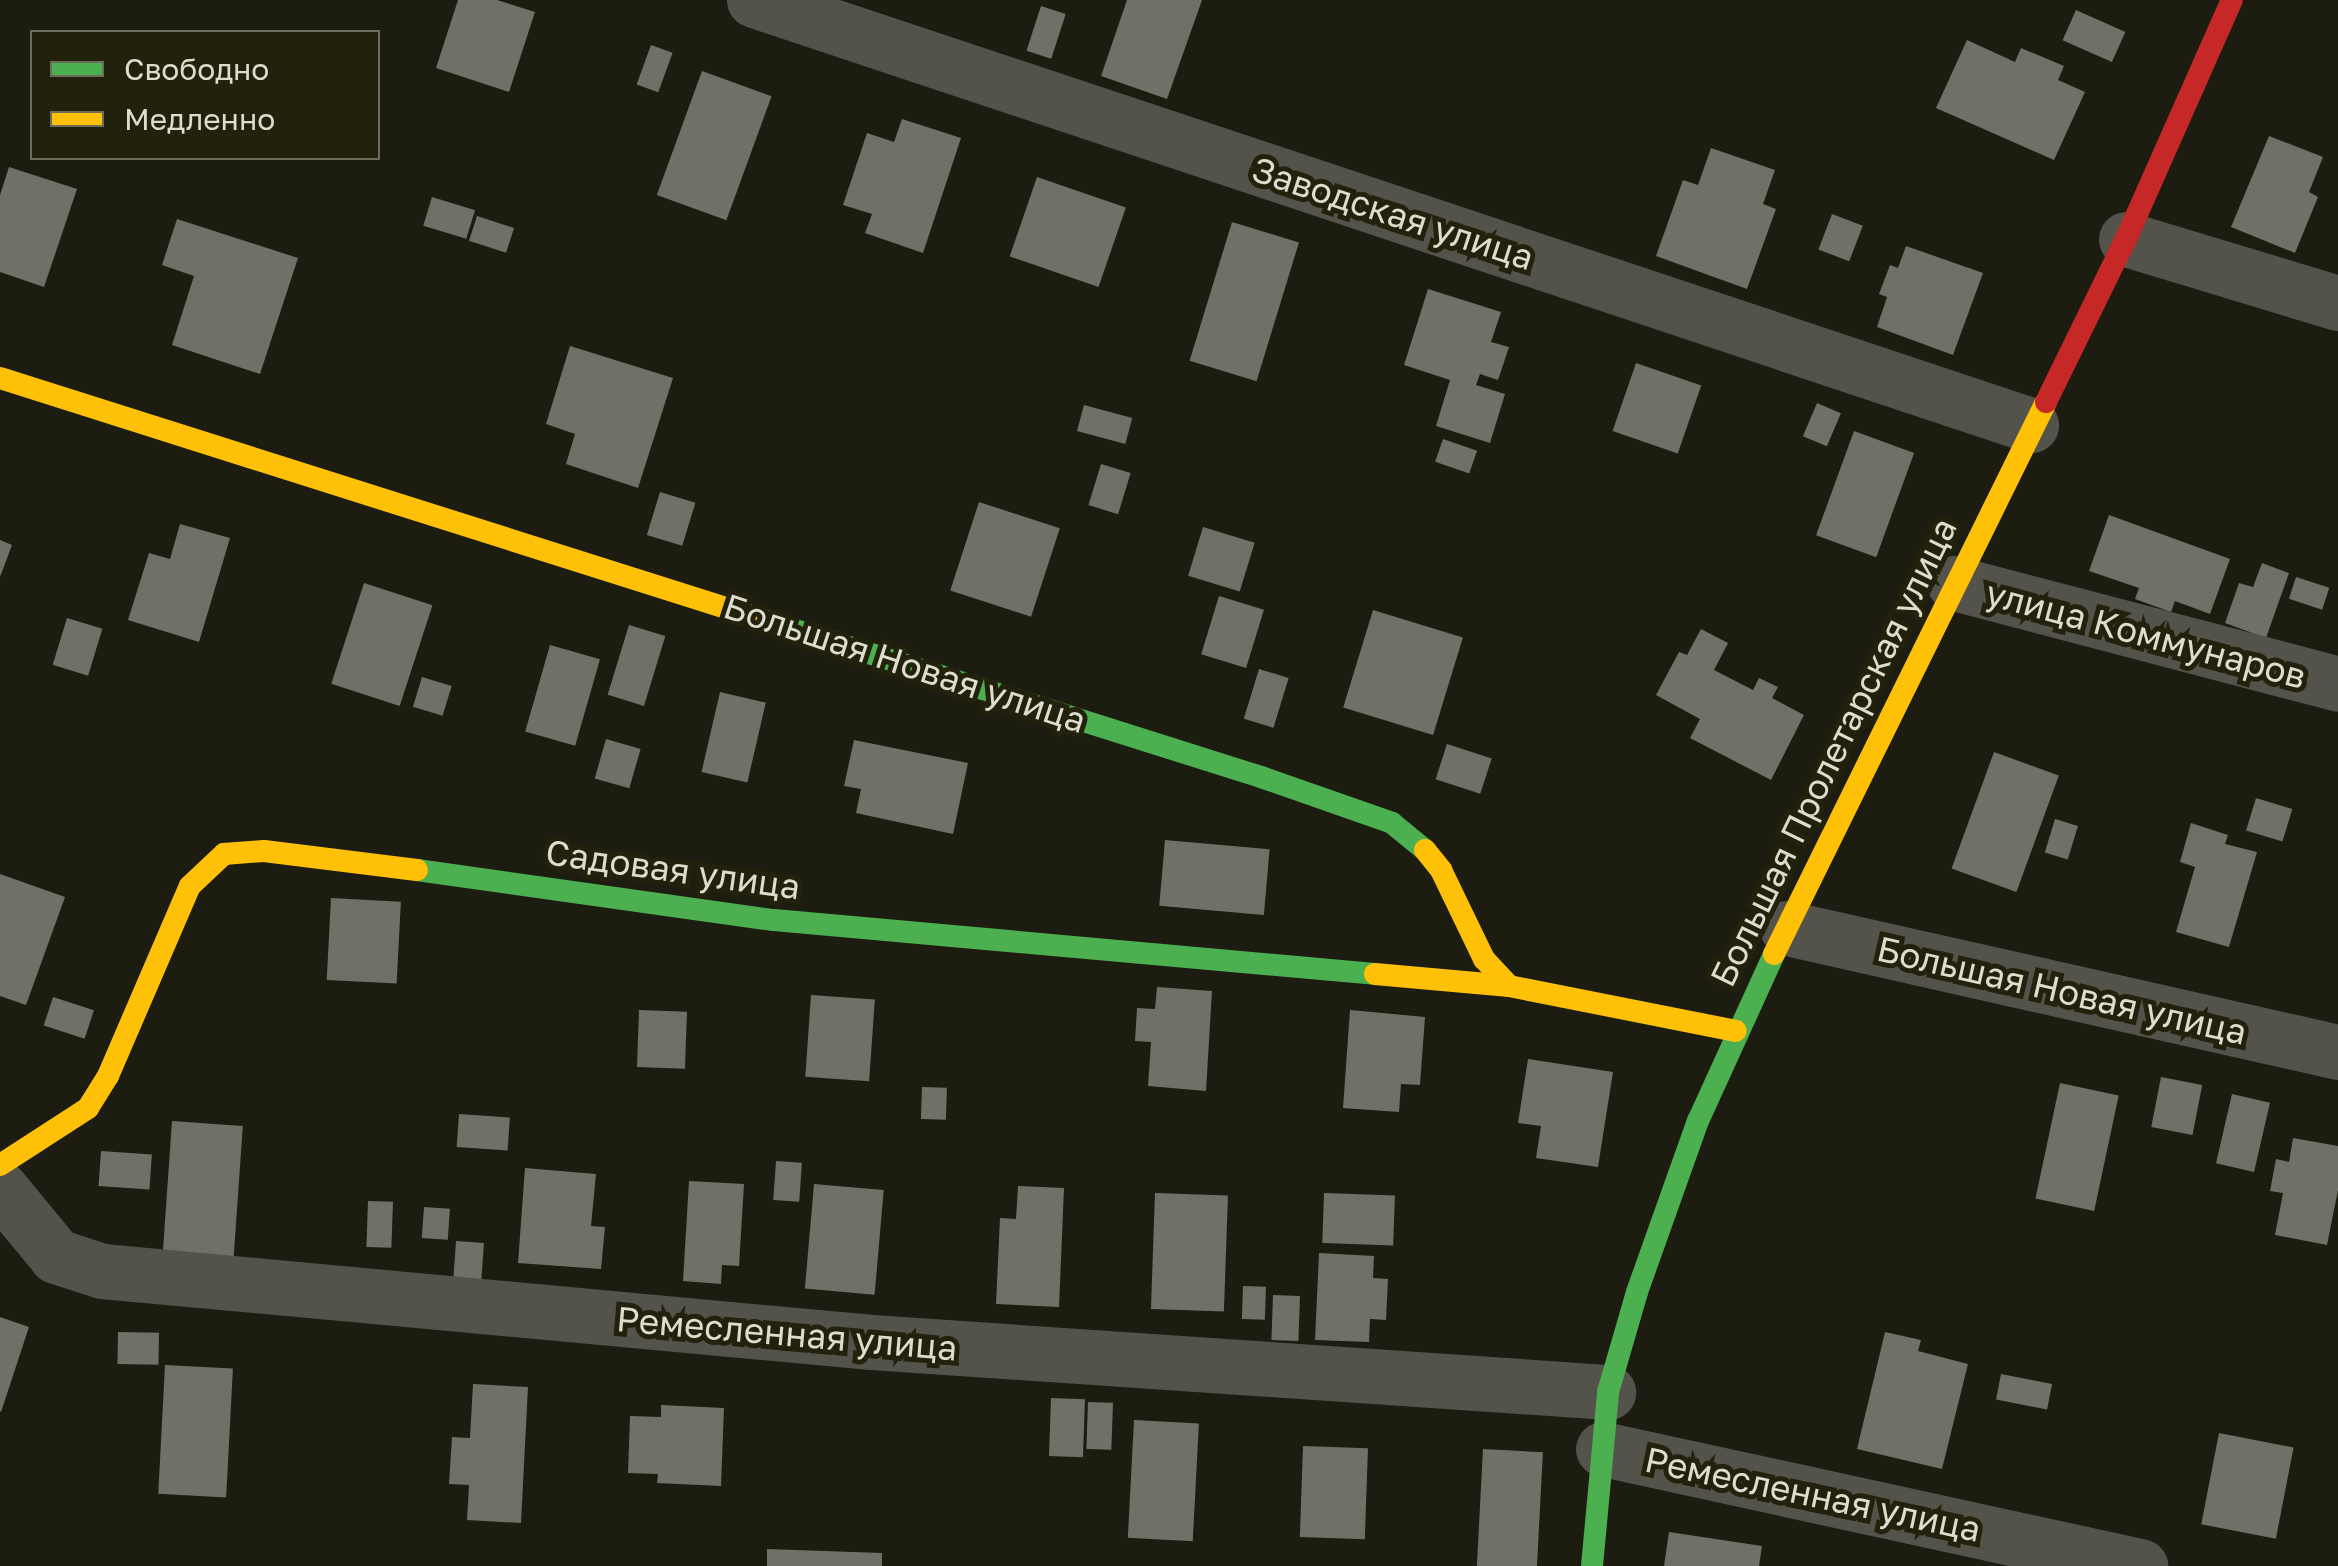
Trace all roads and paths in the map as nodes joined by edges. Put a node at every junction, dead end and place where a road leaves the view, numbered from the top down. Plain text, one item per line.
1 (754, 0) edge
2 (2232, 0) edge
3 (2126, 238) junction
4 (2338, 304) edge
5 (0, 378) edge
6 (2031, 425) junction
7 (1954, 583) junction
8 (2338, 684) edge
9 (1787, 928) junction
10 (1509, 986) junction
11 (1736, 1031) junction
12 (2338, 1052) edge
13 (0, 1165) edge
14 (0, 1188) edge
15 (1608, 1392) junction
16 (1603, 1448) junction
17 (1592, 1566) edge
18 (2140, 1566) edge

1 - 6 street, Заводская улица
2 - 3 street, Большая Пролетарская улица
3 - 4 street
3 - 6 street, Большая Пролетарская улица
5 - 10 street, Большая Новая улица
6 - 7 street, Большая Пролетарская улица
7 - 8 street, улица Коммунаров
7 - 9 street, Большая Пролетарская улица
9 - 11 street, Большая Пролетарская улица
9 - 12 street, Большая Новая улица
10 - 11 street
10 - 13 street, Садовая улица
11 - 15 street, Большая Пролетарская улица
14 - 15 street, Ремесленная улица
15 - 16 street, Большая Пролетарская улица
16 - 17 street, Большая Пролетарская улица
16 - 18 street, Ремесленная улица

